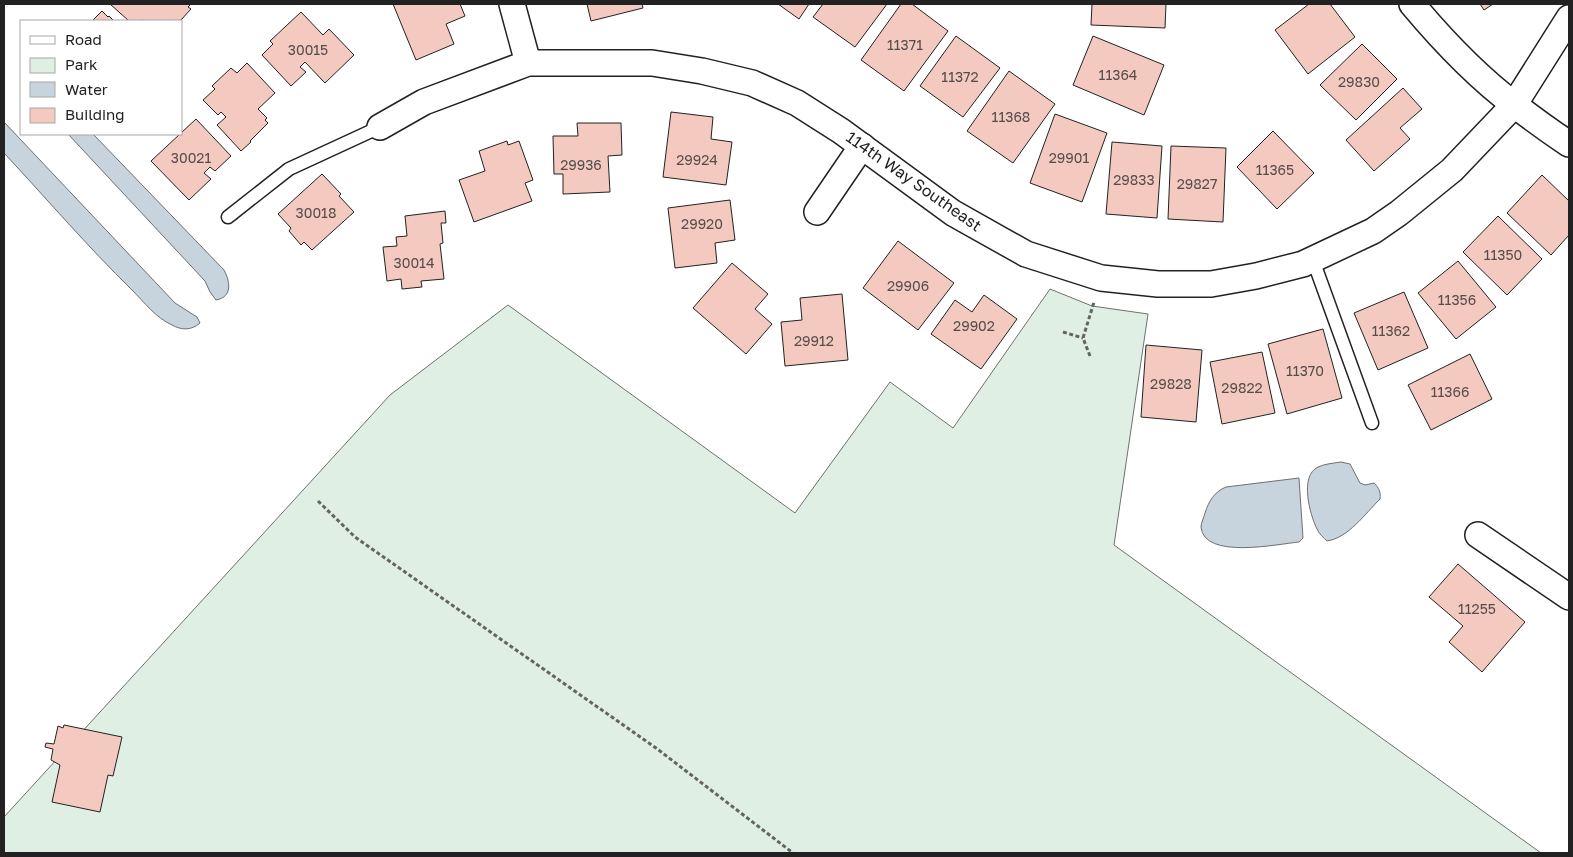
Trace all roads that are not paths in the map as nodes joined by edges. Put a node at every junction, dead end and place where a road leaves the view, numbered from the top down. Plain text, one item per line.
1 (512, 4) edge
2 (1412, 4) edge
3 (1569, 18) edge
4 (528, 63) junction
5 (1514, 105) junction
6 (380, 127) joint
7 (1569, 144) edge
8 (862, 146) junction
9 (816, 212) dead end
10 (228, 217) dead end
11 (1312, 260) junction
12 (1372, 423) dead end
13 (1478, 535) dead end
14 (1569, 597) edge

1 - 4 street
2 - 5 street
3 - 5 street, 114th Way Southeast
4 - 6 street, 114th Way Southeast
4 - 8 street, 114th Way Southeast
5 - 7 street
5 - 11 street, 114th Way Southeast
6 - 10 lane
8 - 9 street
8 - 11 street, 114th Way Southeast
11 - 12 lane
13 - 14 street

